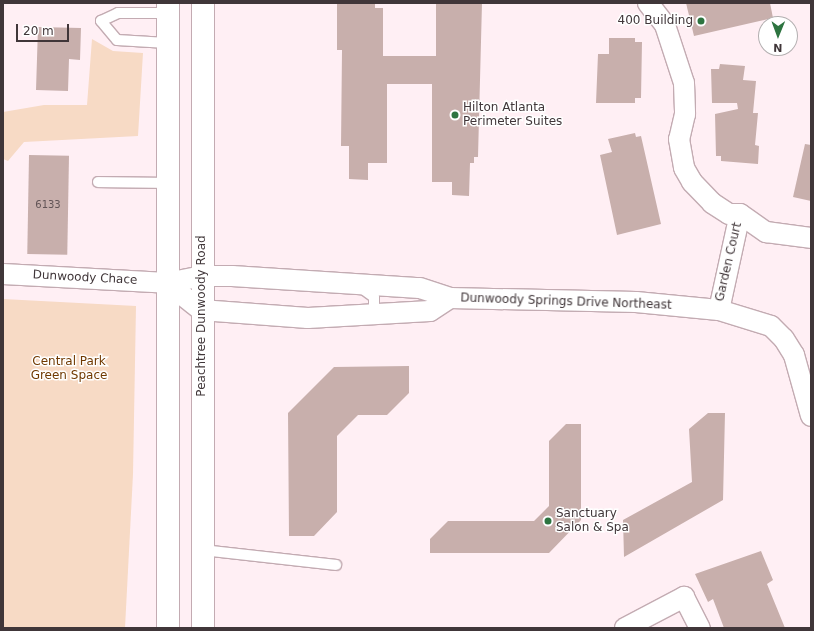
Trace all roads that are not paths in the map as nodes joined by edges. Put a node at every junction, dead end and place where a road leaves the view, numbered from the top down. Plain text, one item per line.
1 (203, 3) edge
2 (648, 3) edge
3 (168, 8) edge
4 (167, 43) junction
5 (98, 182) dead end
6 (167, 183) junction
7 (740, 214) junction
8 (811, 238) edge
9 (3, 274) edge
10 (202, 276) junction
11 (167, 283) junction
12 (360, 286) junction
13 (450, 298) junction
14 (201, 310) junction
15 (718, 310) junction
16 (364, 316) junction
17 (811, 416) edge
18 (203, 550) junction
19 (336, 565) dead end
20 (168, 603) junction
21 (161, 628) edge
22 (168, 628) edge
23 (203, 628) edge
24 (625, 628) edge
25 (700, 628) edge

1 - 10 main road, Peachtree Dunwoody Road
2 - 7 street
3 - 4 main road
3 - 4 lane
4 - 6 main road
5 - 6 lane
6 - 11 main road
7 - 8 street
7 - 15 street, Garden Court
9 - 11 street, Dunwoody Chace
10 - 11 street, Dunwoody Chace
10 - 12 street, Dunwoody Springs Drive Northeast
10 - 14 main road, Peachtree Dunwoody Road
11 - 14 street
11 - 20 main road
12 - 13 street, Dunwoody Springs Drive Northeast
12 - 16 lane
13 - 15 street, Dunwoody Springs Drive Northeast
13 - 16 street, Dunwoody Springs Drive Northeast
14 - 16 street, Dunwoody Springs Drive Northeast
14 - 18 main road, Peachtree Dunwoody Road
15 - 17 street, Dunwoody Springs Drive Northeast
18 - 19 lane
18 - 23 main road, Peachtree Dunwoody Road
20 - 21 main road
20 - 22 main road
24 - 25 street

